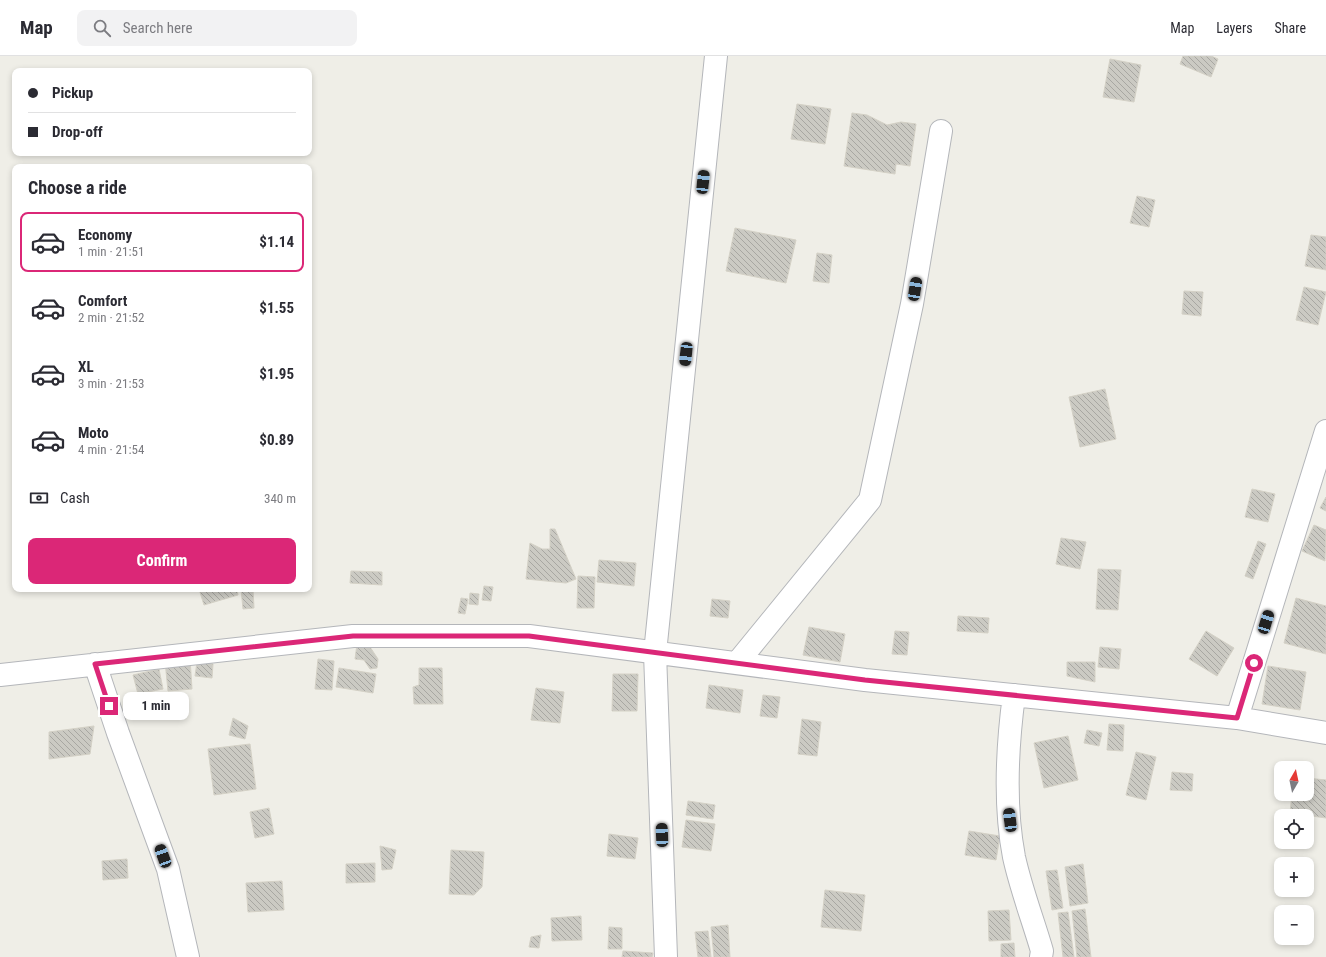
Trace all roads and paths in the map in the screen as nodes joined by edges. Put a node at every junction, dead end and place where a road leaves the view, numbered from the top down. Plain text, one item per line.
1 (716, 56) edge
2 (942, 131) dead end
3 (1326, 431) edge
4 (655, 653) junction
5 (737, 663) junction
6 (95, 664) junction
7 (0, 675) edge
8 (1014, 695) junction
9 (1237, 718) junction
10 (1326, 733) edge
11 (188, 957) edge
12 (666, 957) edge
13 (1041, 957) edge

1 - 4 street
2 - 5 street
3 - 9 street
4 - 5 street
4 - 6 street
4 - 12 street
5 - 8 street
6 - 7 street
6 - 11 street
8 - 9 street
8 - 13 street
9 - 10 street

